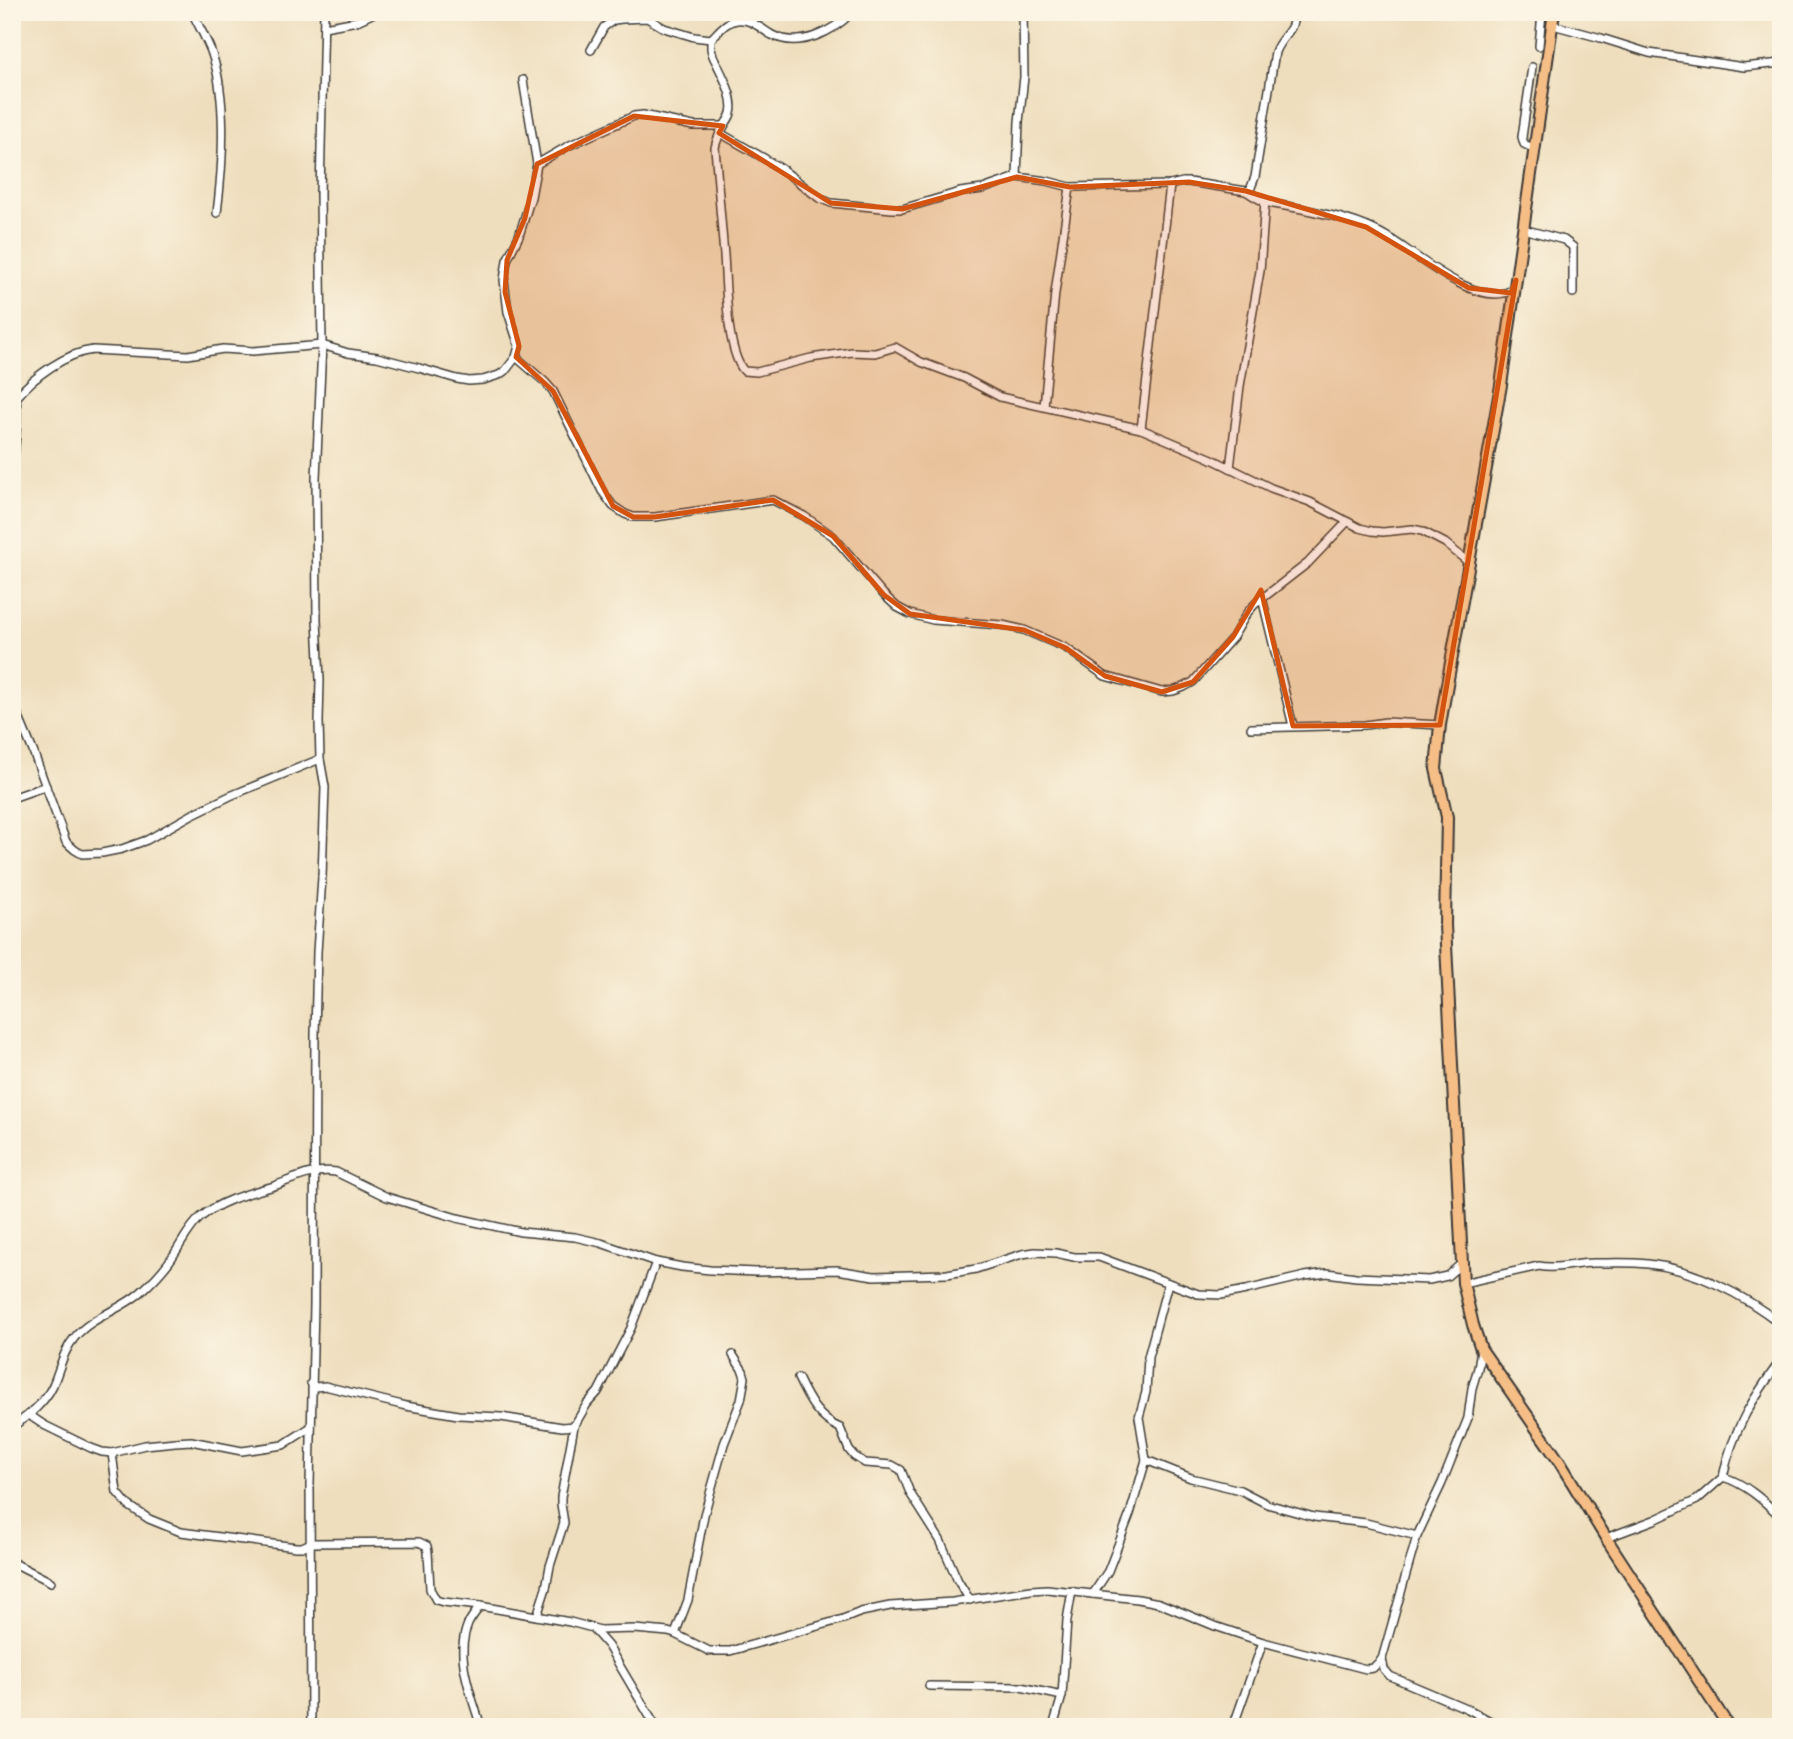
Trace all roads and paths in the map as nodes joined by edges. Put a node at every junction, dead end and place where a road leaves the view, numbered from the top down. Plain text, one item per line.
1 (192, 12) edge
2 (324, 12) edge
3 (376, 12) edge
4 (852, 12) edge
5 (1023, 12) edge
6 (1294, 12) edge
7 (1553, 12) edge
8 (1538, 13) edge
9 (647, 15) edge
10 (1553, 25) junction
11 (324, 27) junction
12 (711, 39) junction
13 (1539, 46) dead end
14 (591, 50) dead end
15 (1781, 63) edge
16 (1532, 67) dead end
17 (523, 80) dead end
18 (722, 130) junction
19 (1535, 149) junction
20 (537, 164) junction
21 (1017, 177) junction
22 (1170, 185) junction
23 (1070, 187) junction
24 (1246, 191) junction
25 (1265, 201) junction
26 (217, 213) dead end
27 (1523, 229) junction
28 (1516, 280) junction
29 (1573, 293) dead end
30 (322, 345) junction
31 (516, 357) junction
32 (14, 396) edge
33 (1044, 406) junction
34 (1141, 429) junction
35 (1230, 468) junction
36 (12, 483) edge
37 (1347, 522) junction
38 (1468, 562) junction
39 (1262, 598) junction
40 (12, 701) edge
41 (1440, 725) junction
42 (1293, 726) junction
43 (1251, 729) dead end
44 (320, 759) junction
45 (46, 786) junction
46 (12, 798) edge
47 (314, 1173) junction
48 (656, 1262) junction
49 (1461, 1264) junction
50 (1168, 1283) junction
51 (1463, 1283) junction
52 (1781, 1324) edge
53 (1481, 1349) junction
54 (733, 1355) dead end
55 (1781, 1360) edge
56 (798, 1378) dead end
57 (311, 1383) junction
58 (29, 1415) junction
59 (574, 1426) junction
60 (12, 1427) edge
61 (311, 1427) junction
62 (112, 1453) junction
63 (1146, 1460) junction
64 (1723, 1477) junction
65 (1781, 1517) edge
66 (1417, 1536) junction
67 (1606, 1538) junction
68 (311, 1544) junction
69 (12, 1562) edge
70 (51, 1582) dead end
71 (1072, 1591) junction
72 (1093, 1594) junction
73 (970, 1600) junction
74 (480, 1606) junction
75 (537, 1616) junction
76 (591, 1627) junction
77 (675, 1634) junction
78 (1262, 1642) junction
79 (1382, 1659) junction
80 (929, 1686) dead end
81 (1062, 1696) junction
82 (311, 1727) edge
83 (481, 1727) edge
84 (656, 1727) edge
85 (1054, 1727) edge
86 (1233, 1727) edge
87 (1501, 1727) edge
88 (1730, 1727) edge

1 - 26 street
2 - 11 street
3 - 11 street
4 - 12 street
5 - 21 street
6 - 24 street
7 - 8 street
7 - 10 main road
8 - 13 street
9 - 12 street
9 - 14 street
10 - 15 street
10 - 19 main road
11 - 30 street
12 - 18 street
16 - 19 street
17 - 20 street
18 - 20 street
18 - 21 street
18 - 33 street
19 - 27 main road
20 - 31 street
21 - 23 street
22 - 23 street
22 - 24 street
22 - 34 street
23 - 33 street
24 - 25 street
25 - 28 street
25 - 35 street
27 - 28 main road
27 - 29 street
28 - 38 main road
30 - 31 street
30 - 32 street
30 - 44 street
31 - 39 street
32 - 36 street
33 - 34 street
34 - 35 street
35 - 37 street
37 - 38 street
37 - 39 street
38 - 41 main road
39 - 42 street
40 - 45 street
41 - 42 street
41 - 49 main road
42 - 43 street
44 - 45 street
44 - 47 street
45 - 46 street
47 - 48 street
47 - 57 street
47 - 58 street
48 - 50 street
48 - 59 street
49 - 50 street
49 - 51 main road
50 - 63 street
51 - 52 street
51 - 53 main road
53 - 66 street
53 - 67 main road
54 - 77 street
55 - 64 street
56 - 73 street
57 - 59 street
57 - 61 street
58 - 60 street
58 - 62 street
59 - 75 street
61 - 62 street
61 - 68 street
62 - 68 street
63 - 66 street
63 - 72 street
64 - 65 street
64 - 67 street
66 - 79 street
67 - 88 main road
68 - 74 street
68 - 82 street
69 - 70 street
71 - 72 street
71 - 73 street
71 - 81 street
72 - 78 street
73 - 77 street
74 - 75 street
74 - 83 street
75 - 76 street
76 - 77 street
76 - 84 street
78 - 79 street
78 - 86 street
79 - 87 street
80 - 81 street
81 - 85 street

